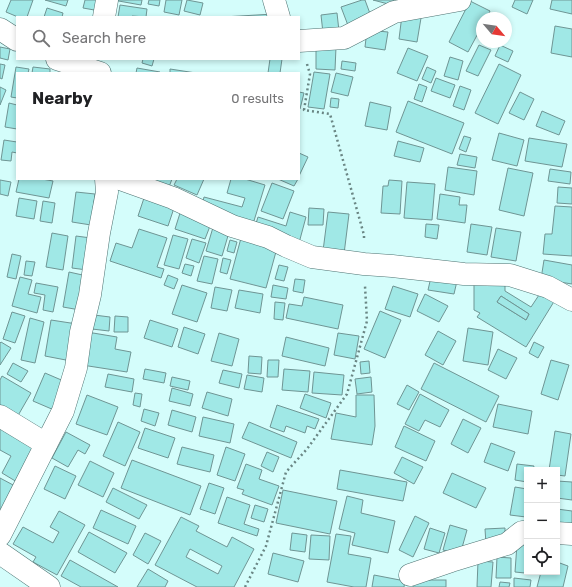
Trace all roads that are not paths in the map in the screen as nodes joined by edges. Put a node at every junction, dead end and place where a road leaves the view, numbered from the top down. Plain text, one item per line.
1 (107, 0) edge
2 (274, 0) edge
3 (460, 0) edge
4 (104, 16) edge
5 (279, 16) edge
6 (0, 29) edge
7 (16, 39) edge
8 (300, 42) edge
9 (61, 60) edge
10 (97, 68) edge
11 (106, 180) edge
12 (123, 180) edge
13 (572, 300) edge
14 (0, 416) edge
15 (46, 444) junction
16 (524, 532) edge
17 (560, 533) edge
18 (572, 534) edge
19 (0, 535) edge
20 (0, 553) edge
21 (410, 575) dead end
22 (49, 587) edge

1 - 4 street
2 - 5 street
3 - 8 street
6 - 7 street
9 - 10 street
11 - 15 street
12 - 13 street
14 - 15 street
15 - 19 street
16 - 21 street
17 - 18 street
20 - 22 street

